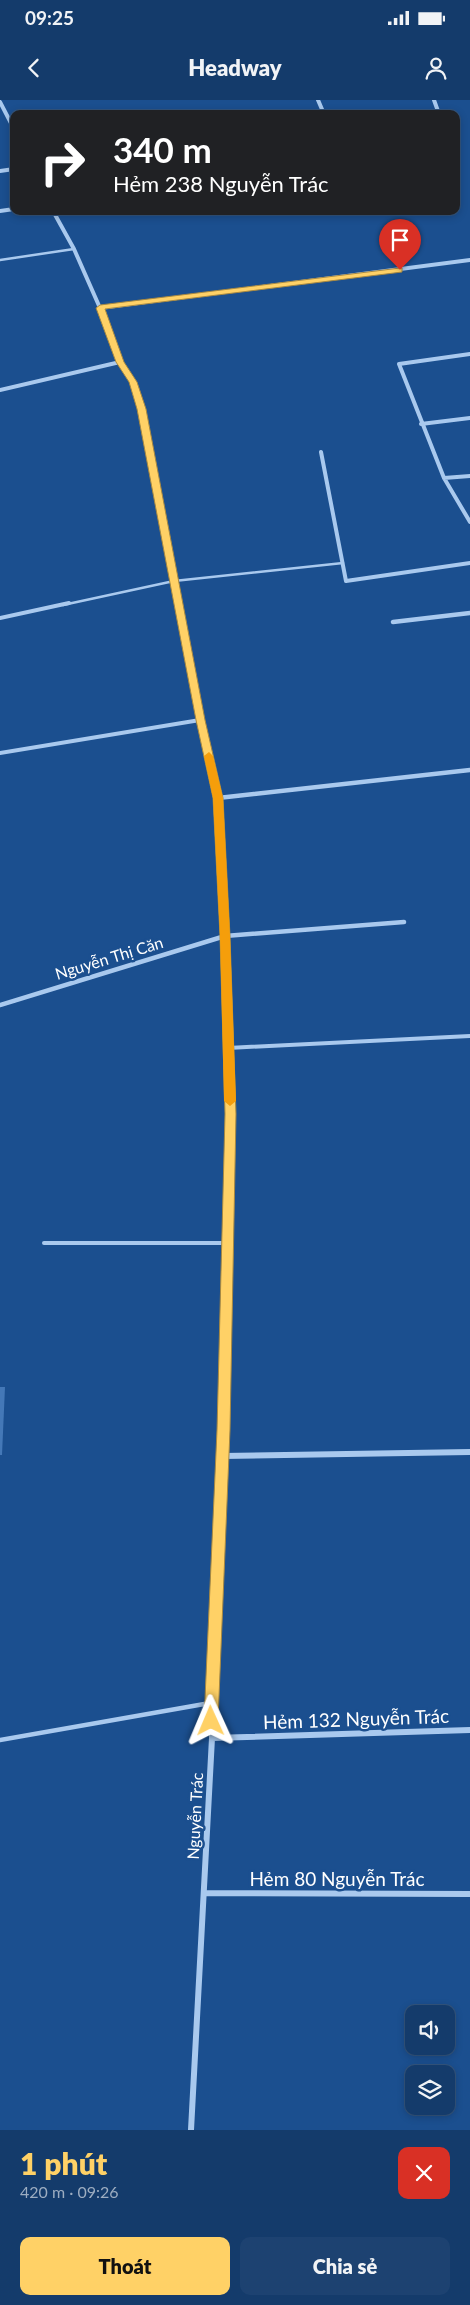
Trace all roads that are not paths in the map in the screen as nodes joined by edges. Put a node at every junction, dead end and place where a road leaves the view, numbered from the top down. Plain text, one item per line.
1 (0, 102) edge
2 (10, 121) edge
3 (55, 215) edge
4 (74, 249) junction
5 (0, 260) edge
6 (470, 260) edge
7 (100, 308) junction
8 (470, 354) edge
9 (120, 362) junction
10 (0, 390) edge
11 (470, 418) edge
12 (421, 424) junction
13 (321, 452) dead end
14 (470, 476) edge
15 (444, 478) junction
16 (470, 522) edge
17 (343, 563) junction
18 (470, 563) edge
19 (174, 581) junction
20 (470, 613) edge
21 (0, 618) edge
22 (393, 622) dead end
23 (200, 720) junction
24 (0, 753) edge
25 (470, 770) edge
26 (218, 798) junction
27 (404, 922) dead end
28 (225, 936) junction
29 (0, 1005) edge
30 (470, 1036) edge
31 (228, 1048) junction
32 (44, 1243) dead end
33 (227, 1243) junction
34 (470, 1452) edge
35 (222, 1456) junction
36 (210, 1703) junction
37 (470, 1730) edge
38 (212, 1738) junction
39 (0, 1740) edge
40 (204, 1893) junction
41 (470, 1894) edge
42 (191, 2130) edge

1 - 2 street
3 - 4 street, Nguyễn Trác
4 - 5 lane
4 - 7 street, Nguyễn Trác
6 - 7 street
7 - 9 street, Nguyễn Trác
8 - 12 street
9 - 10 street
9 - 19 street, Nguyễn Trác
11 - 12 street
12 - 15 street
13 - 17 street
14 - 15 street
15 - 16 street
17 - 18 street
17 - 19 lane
19 - 21 lane
19 - 23 street, Nguyễn Trác
20 - 22 street
23 - 24 lane
23 - 26 street, Nguyễn Trác
25 - 26 street
26 - 28 street, Nguyễn Trác
27 - 28 street, Nguyễn Thị Căn
28 - 29 street, Nguyễn Thị Căn
28 - 31 street, Nguyễn Trác
30 - 31 lane
31 - 33 street, Nguyễn Trác
32 - 33 lane
33 - 35 street, Nguyễn Trác
34 - 35 street
35 - 36 street, Nguyễn Trác
36 - 38 street, Nguyễn Trác
36 - 39 lane
37 - 38 street, Hẻm 132 Nguyễn Trác
38 - 40 street, Nguyễn Trác
40 - 41 street, Hẻm 80 Nguyễn Trác
40 - 42 street, Nguyễn Trác

